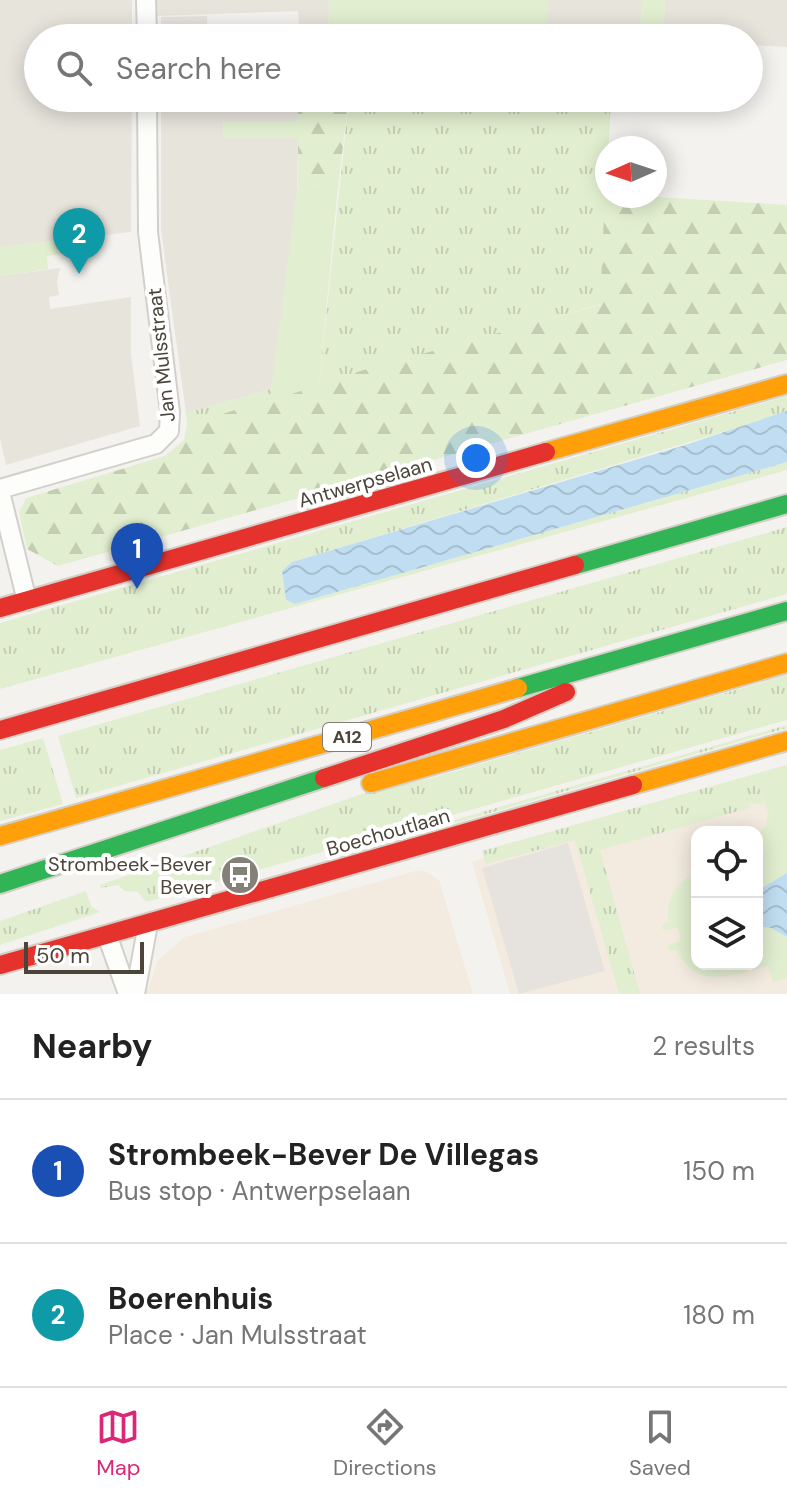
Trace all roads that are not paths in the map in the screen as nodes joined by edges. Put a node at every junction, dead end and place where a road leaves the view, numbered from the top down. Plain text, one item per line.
1 (146, 0) edge
2 (147, 24) edge
3 (147, 112) edge
4 (787, 384) edge
5 (0, 490) edge
6 (787, 491) edge
7 (787, 504) edge
8 (605, 557) junction
9 (27, 601) junction
10 (0, 608) edge
11 (787, 611) edge
12 (694, 638) junction
13 (787, 663) edge
14 (0, 721) edge
15 (25, 723) junction
16 (0, 730) edge
17 (787, 741) edge
18 (265, 797) junction
19 (0, 836) edge
20 (0, 884) edge
21 (148, 924) junction
22 (107, 935) junction
23 (0, 965) edge
24 (128, 994) edge
25 (135, 994) edge

1 - 2 street
3 - 5 street, Jan Mulsstraat
4 - 9 main road, Antwerpselaan
5 - 9 street
6 - 8 main road
7 - 8 main road
8 - 15 main road
9 - 10 main road, Antwerpselaan
11 - 12 main road, A12
12 - 18 main road
12 - 19 main road, A12
13 - 18 main road
14 - 15 main road
15 - 16 main road
17 - 21 main road, Boechoutlaan
18 - 20 main road
21 - 22 main road, Boechoutlaan
21 - 25 street
22 - 23 main road, Boechoutlaan
22 - 24 street

